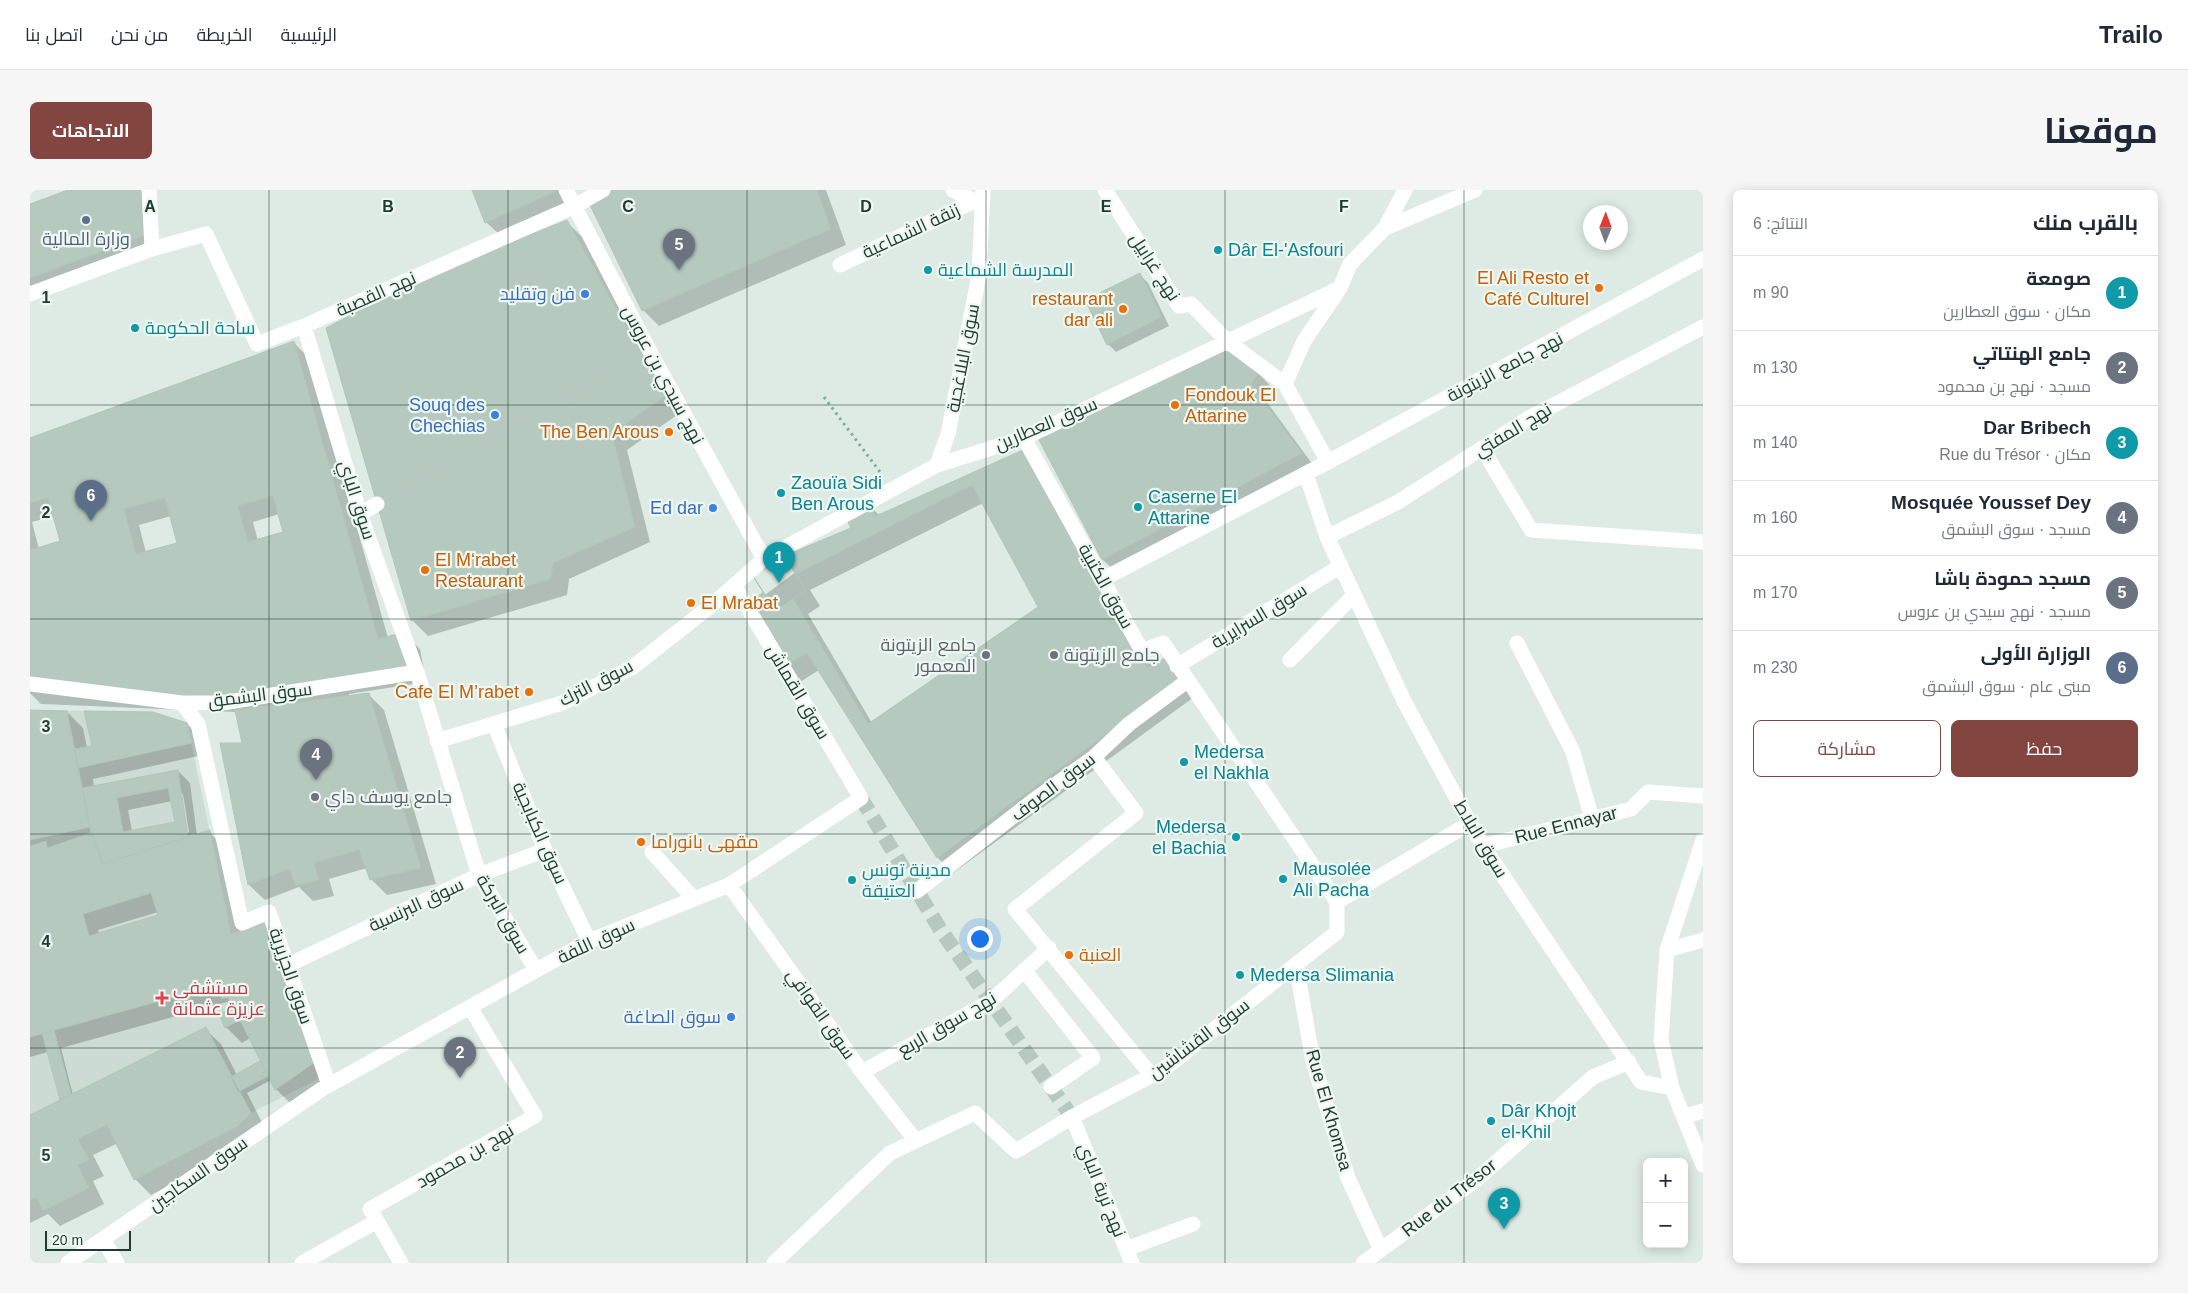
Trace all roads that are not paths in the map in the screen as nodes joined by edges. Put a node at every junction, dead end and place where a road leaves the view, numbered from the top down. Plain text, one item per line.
1 (149, 190) edge
2 (566, 190) edge
3 (603, 190) edge
4 (953, 190) edge
5 (1105, 190) edge
6 (1405, 190) edge
7 (1475, 190) edge
8 (980, 196) edge
9 (574, 207) junction
10 (1385, 228) junction
11 (152, 249) junction
12 (1703, 259) edge
13 (840, 265) dead end
14 (1340, 288) junction
15 (30, 294) edge
16 (304, 326) junction
17 (1703, 327) edge
18 (1227, 341) junction
19 (1285, 384) junction
20 (1024, 438) junction
21 (1482, 448) junction
22 (1328, 462) junction
23 (937, 465) junction
24 (1306, 474) junction
25 (377, 504) tunnel mouth
26 (360, 514) junction
27 (1327, 537) junction
28 (1703, 542) edge
29 (764, 559) junction
30 (1341, 566) junction
31 (1102, 579) junction
32 (734, 585) junction
33 (1354, 595) junction
34 (1517, 642) dead end
35 (1290, 660) dead end
36 (1177, 666) junction
37 (417, 672) junction
38 (1187, 681) junction
39 (30, 684) edge
40 (182, 703) junction
41 (494, 724) junction
42 (437, 741) junction
43 (1094, 757) junction
44 (1703, 796) edge
45 (861, 798) joint
46 (1592, 819) junction
47 (1470, 823) junction
48 (1702, 844) edge
49 (1483, 846) junction
50 (545, 850) junction
51 (652, 852) dead end
52 (479, 875) junction
53 (729, 885) junction
54 (917, 891) dead end
55 (694, 899) junction
56 (1337, 902) junction
57 (238, 905) joint
58 (1703, 940) edge
59 (589, 941) junction
60 (1049, 948) junction
61 (1667, 950) junction
62 (288, 965) junction
63 (1296, 965) junction
64 (536, 970) junction
65 (1024, 970) junction
66 (470, 1006) junction
67 (1629, 1062) junction
68 (862, 1072) junction
69 (1152, 1076) junction
70 (329, 1085) junction
71 (1051, 1087) dead end
72 (1672, 1088) junction
73 (1703, 1110) edge
74 (1685, 1116) junction
75 (1072, 1117) junction
76 (916, 1141) junction
77 (1703, 1165) edge
78 (377, 1221) junction
79 (1193, 1224) dead end
80 (103, 1239) junction
81 (1381, 1250) junction
82 (1129, 1256) edge
83 (68, 1263) edge
84 (117, 1263) edge
85 (302, 1263) edge
86 (401, 1263) edge
87 (774, 1263) edge
88 (1364, 1263) edge

1 - 11 street
2 - 9 street, نهج سيدي بن عروس
3 - 9 street, نهج القصبة
4 - 8 street
5 - 18 street, نهج غرابيل
6 - 10 street
7 - 10 street
8 - 13 street, زنقة الشماعية
8 - 23 street, سوق البلاغجية
9 - 16 street, نهج القصبة
9 - 29 street, نهج سيدي بن عروس
10 - 14 street
11 - 15 street
11 - 16 street, نهج القصبة
12 - 22 street, نهج جامع الزيتونة
14 - 18 street, سوق العطارين
14 - 19 street
16 - 26 street, سوق الباي
17 - 21 street, نهج المفتي
18 - 19 street, نهج غرابيل
18 - 20 street, سوق العطارين
19 - 22 street, نهج غرابيل
20 - 23 street, سوق العطارين
20 - 31 street, سوق الكتبية
21 - 27 street, نهج المفتي
21 - 28 street
22 - 24 street, نهج جامع الزيتونة
23 - 29 street, سوق العطارين
24 - 27 street, سوق البلاط
24 - 31 street, نهج جامع الزيتونة
25 - 26 street
26 - 37 street, سوق الباي
27 - 30 street, سوق البلاط
29 - 32 street, سوق العطارين
30 - 33 street, سوق البلاط
30 - 36 street, سوق السرايرية
31 - 36 street, سوق الكتبية
32 - 41 street, سوق الترك
32 - 45 street, سوق القماش
33 - 35 street
33 - 47 street, سوق البلاط
34 - 46 street
36 - 38 street, سوق الكتبية
37 - 40 street, سوق البشمق
37 - 42 street
38 - 43 street, سوق الصوف
38 - 56 street, سوق الكتبية
39 - 40 street
40 - 57 street, سوق البشمق
41 - 42 street, سوق الترك
41 - 50 street, سوق الكبابجية
42 - 52 street, سوق البركة
43 - 54 street, سوق الصوف
43 - 60 street
44 - 46 street, Rue Ennayar
45 - 53 street, سوق اللَفة
46 - 49 street, Rue Ennayar
47 - 49 street, سوق البلاط
47 - 56 street
48 - 61 street
49 - 67 street, سوق البلاط
50 - 52 street, سوق البرنسية
50 - 59 street, سوق الكبابجية
51 - 55 street
52 - 62 street, سوق البرنسية
52 - 64 street, سوق البركة
53 - 55 street, سوق اللَفة
53 - 68 street, سوق القوافي
55 - 59 street, سوق اللَفة
56 - 63 street, سوق القشاشين
57 - 62 street, سوق الجزيرية
58 - 61 street
59 - 64 street, سوق اللَفة
60 - 65 street, نهج سوق الربع
60 - 69 street
61 - 72 street
62 - 70 street, سوق الجزيرية
63 - 69 street, سوق القشاشين
63 - 81 street, Rue El Khomsa
64 - 66 street, سوق اللَفة
65 - 68 street, نهج سوق الربع
65 - 71 street
66 - 70 street, سوق اللَفة
66 - 78 street, نهج بن محمود
67 - 72 street, سوق البلاط
67 - 81 street, Rue du Trésor
68 - 76 street, سوق القوافي
69 - 75 street, سوق القشاشين
70 - 80 street, سوق السكاجين
72 - 74 street
73 - 74 street
74 - 77 street
75 - 76 street, سوق القشاشين
75 - 82 street, نهج تربة الباي
76 - 87 street
78 - 85 street
78 - 86 street
79 - 82 street
80 - 83 street, سوق السكاجين
80 - 84 street
81 - 88 street, Rue du Trésor

